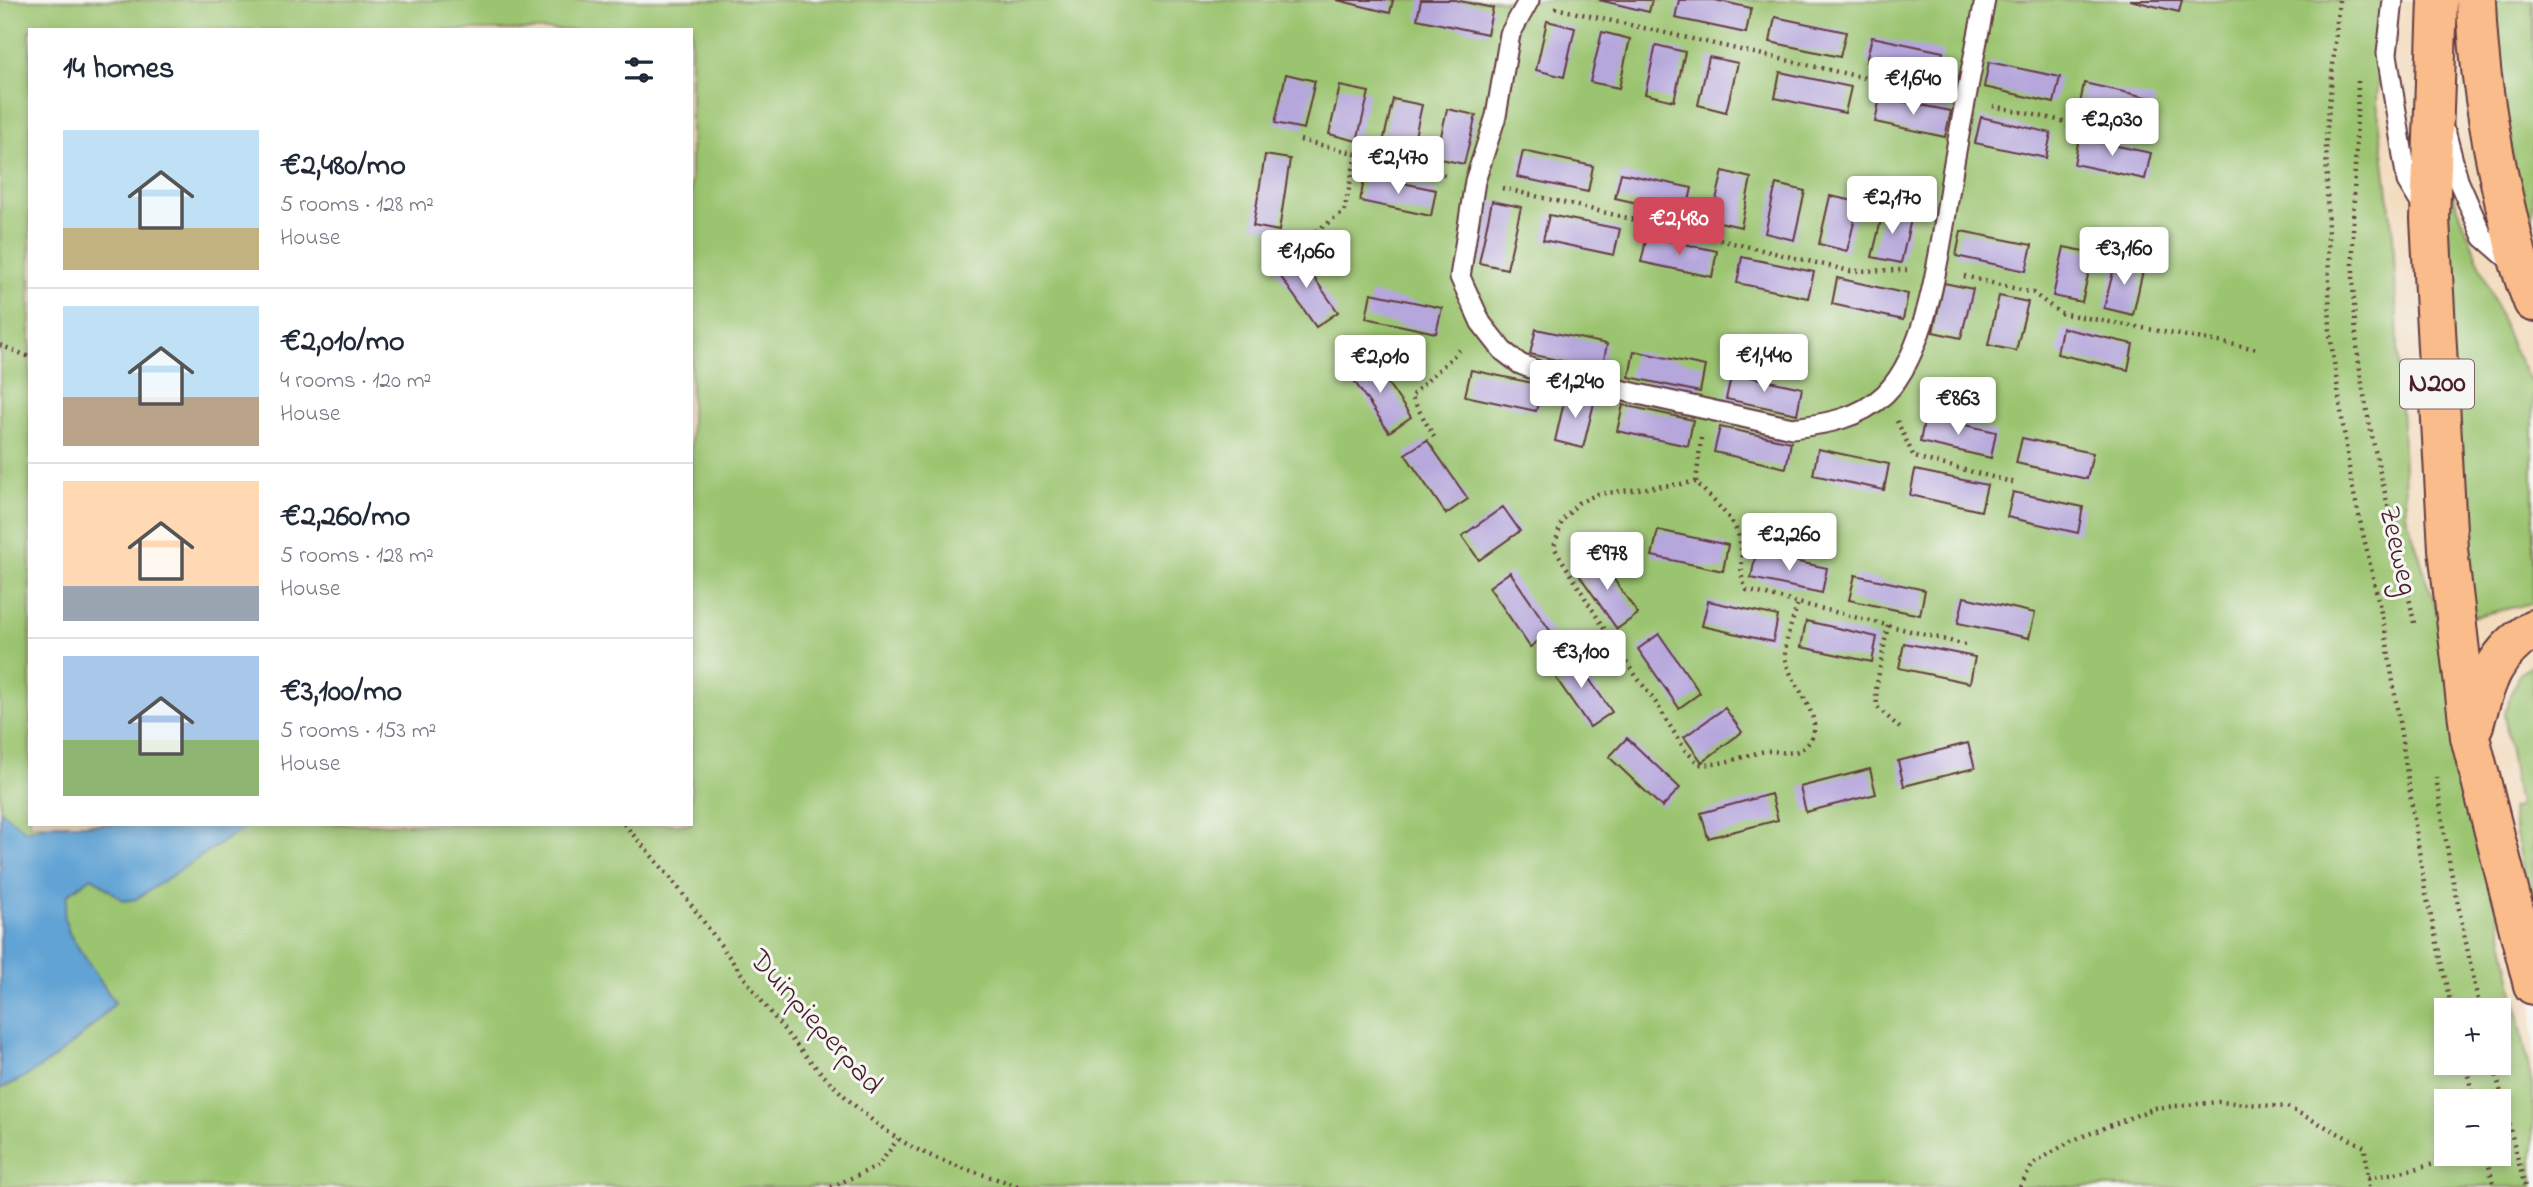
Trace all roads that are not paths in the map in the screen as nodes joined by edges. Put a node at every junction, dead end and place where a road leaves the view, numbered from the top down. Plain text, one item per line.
1 (1985, 0) edge
2 (2393, 0) edge
3 (2425, 0) edge
4 (2438, 0) edge
5 (2476, 0) edge
6 (1527, 2) edge
7 (2434, 82) junction
8 (2430, 219) junction
9 (2518, 267) junction
10 (2533, 302) edge
11 (2533, 629) edge
12 (2470, 737) junction
13 (2533, 985) edge

1 - 6 lane
2 - 8 lane, Zeeweg
3 - 7 lane, Zeeweg
4 - 7 main road, Zeeweg / N200
5 - 9 main road, Zeeweg
7 - 8 main road, Zeeweg / N200
7 - 9 lane, Zeeweg
8 - 12 main road, Zeeweg / N200
9 - 10 main road, Zeeweg
11 - 12 main road
12 - 13 main road, Zeeweg / N200

